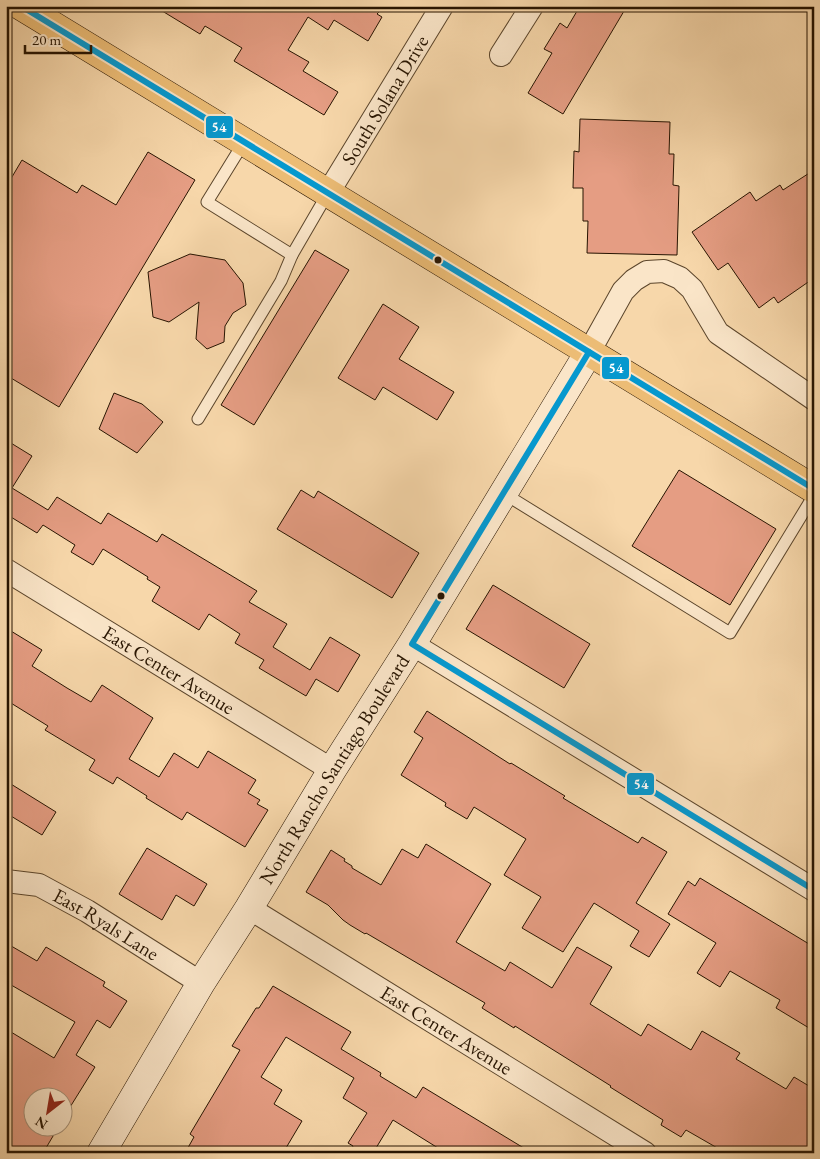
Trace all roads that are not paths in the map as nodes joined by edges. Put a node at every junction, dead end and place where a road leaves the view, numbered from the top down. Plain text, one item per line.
1 (20, 6) edge
2 (442, 6) edge
3 (532, 6) edge
4 (501, 55) dead end
5 (244, 142) junction
6 (328, 193) junction
7 (292, 255) junction
8 (588, 352) junction
9 (814, 399) edge
10 (198, 419) dead end
11 (814, 489) edge
12 (503, 493) junction
13 (814, 495) edge
14 (6, 570) edge
15 (412, 644) junction
16 (332, 770) junction
17 (6, 881) edge
18 (814, 890) edge
19 (249, 908) junction
20 (201, 983) junction
21 (101, 1153) edge
22 (646, 1153) edge

1 - 5 main road
2 - 6 street, South Solana Drive
3 - 4 street
5 - 6 main road
5 - 7 lane
6 - 7 lane
6 - 8 main road
7 - 10 lane
8 - 9 street, North Rancho Santiago Boulevard
8 - 11 main road
8 - 12 street, North Rancho Santiago Boulevard
12 - 13 lane
12 - 15 street, North Rancho Santiago Boulevard
14 - 16 street, East Center Avenue
15 - 16 street, North Rancho Santiago Boulevard
15 - 18 street
16 - 19 street, North Rancho Santiago Boulevard
17 - 20 street, East Ryals Lane
19 - 20 street, North Rancho Santiago Boulevard
19 - 22 street, East Center Avenue
20 - 21 street, North Rancho Santiago Boulevard

